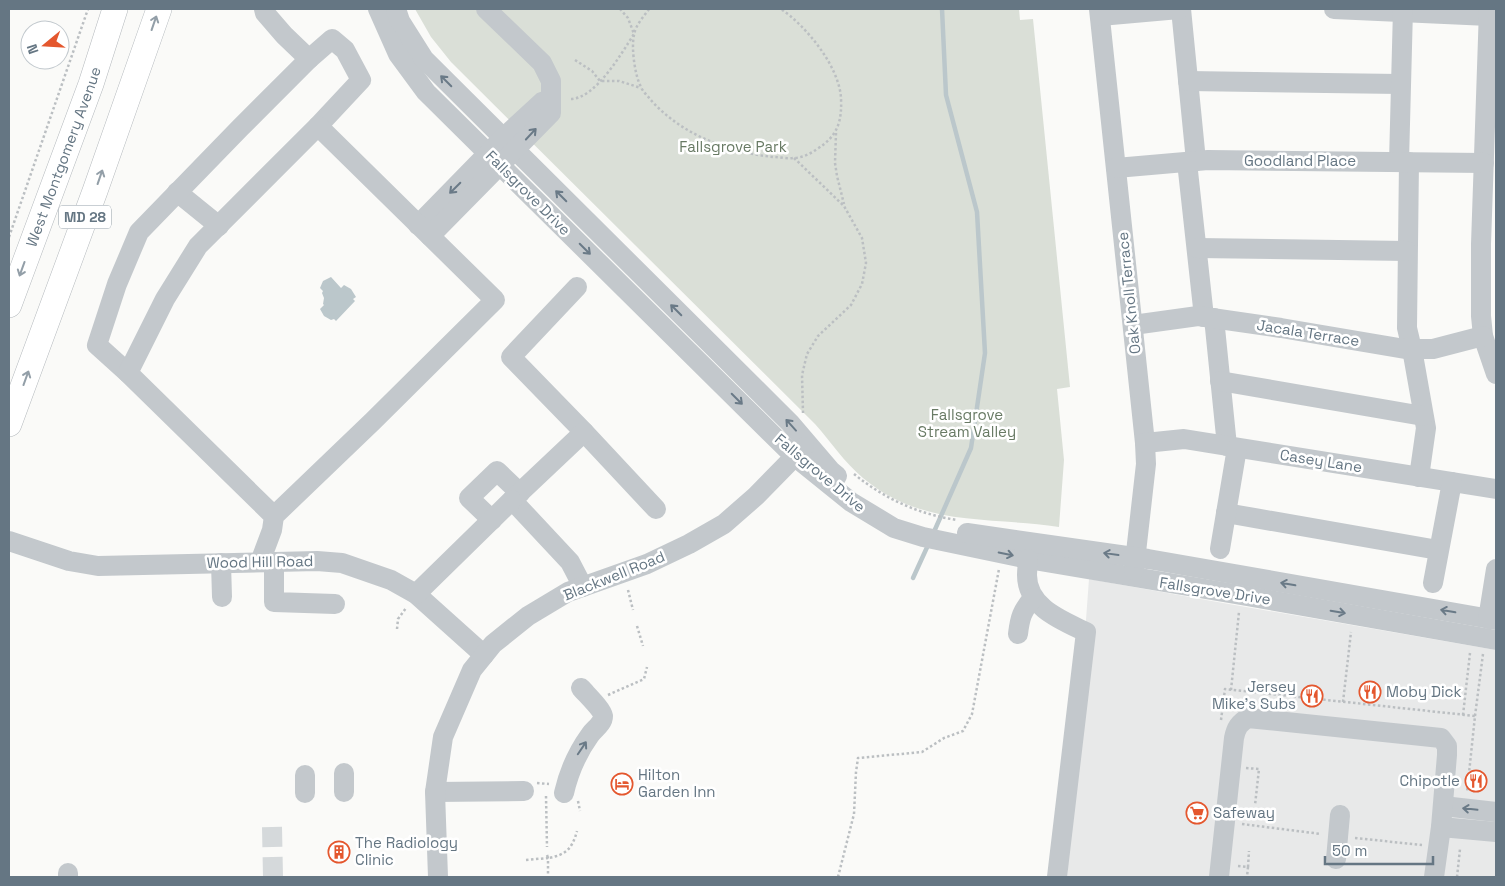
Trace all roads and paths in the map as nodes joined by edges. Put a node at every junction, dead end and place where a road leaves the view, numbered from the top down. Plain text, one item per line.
1 (88, 9) edge
2 (115, 9) edge
3 (159, 9) edge
4 (264, 9) edge
5 (378, 9) edge
6 (396, 9) edge
7 (486, 9) edge
8 (620, 9) edge
9 (648, 9) edge
10 (781, 9) edge
11 (1180, 9) edge
12 (1334, 9) edge
13 (1403, 10) edge
14 (1100, 12) edge
15 (1489, 12) edge
16 (634, 34) junction
17 (309, 60) junction
18 (575, 60) dead end
19 (600, 81) junction
20 (1188, 81) junction
21 (1400, 84) junction
22 (641, 88) junction
23 (571, 99) dead end
24 (318, 126) junction
25 (836, 131) junction
26 (509, 145) junction
27 (794, 158) junction
28 (495, 159) junction
29 (1192, 162) junction
30 (1404, 162) junction
31 (1484, 163) junction
32 (1116, 168) junction
33 (177, 192) junction
34 (844, 206) junction
35 (219, 226) junction
36 (424, 231) junction
37 (9, 237) edge
38 (1197, 248) junction
39 (1407, 251) junction
40 (577, 287) dead end
41 (9, 305) edge
42 (1210, 318) junction
43 (1133, 325) junction
44 (1483, 336) junction
45 (1412, 349) junction
46 (128, 373) junction
47 (1496, 374) edge
48 (1220, 381) junction
49 (803, 414) dead end
50 (1423, 416) junction
51 (9, 424) edge
52 (584, 432) junction
53 (1145, 443) junction
54 (1232, 447) junction
55 (801, 450) junction
56 (1419, 477) junction
57 (1452, 482) junction
58 (1496, 489) edge
59 (516, 496) junction
60 (656, 510) dead end
61 (1226, 514) junction
62 (274, 516) junction
63 (492, 520) junction
64 (935, 528) junction
65 (9, 541) edge
66 (1220, 549) dead end
67 (1438, 550) junction
68 (1135, 557) junction
69 (1028, 559) junction
70 (267, 562) junction
71 (220, 563) junction
72 (1000, 563) dead end
73 (1496, 569) edge
74 (1133, 577) junction
75 (1433, 583) dead end
76 (583, 587) junction
77 (628, 590) dead end
78 (222, 596) dead end
79 (1033, 598) junction
80 (411, 601) junction
81 (335, 604) dead end
82 (633, 610) dead end
83 (1239, 611) dead end
84 (1492, 619) edge
85 (637, 626) dead end
86 (397, 629) dead end
87 (1351, 632) dead end
88 (1018, 634) dead end
89 (1496, 640) edge
90 (643, 646) dead end
91 (1470, 652) dead end
92 (1483, 654) dead end
93 (484, 655) junction
94 (581, 688) dead end
95 (1231, 690) dead end
96 (1343, 702) dead end
97 (1463, 715) dead end
98 (1475, 716) dead end
99 (1242, 768) dead end
100 (524, 791) dead end
101 (435, 792) junction
102 (555, 792) joint
103 (1255, 805) dead end
104 (1443, 806) junction
105 (1496, 812) edge
106 (1340, 815) dead end
107 (1236, 824) dead end
108 (1441, 827) junction
109 (577, 831) dead end
110 (1496, 832) edge
111 (1324, 834) dead end
112 (1346, 837) dead end
113 (1430, 846) dead end
114 (547, 847) dead end
115 (1460, 849) dead end
116 (1250, 851) dead end
117 (548, 857) junction
118 (1336, 859) dead end
119 (526, 860) dead end
120 (1248, 867) junction
121 (1225, 871) edge
122 (438, 877) edge
123 (548, 877) edge
124 (838, 877) edge
125 (1057, 877) edge
126 (1247, 877) edge
127 (1434, 877) edge
128 (1457, 877) edge

1 - 37 path
2 -> 41 main road, West Montgomery Avenue / MD 28
51 -> 3 main road, MD 28
4 - 17 street
5 - 28 street, Fallsgrove Drive
26 -> 6 street, Fallsgrove Drive
7 - 26 street
8 - 16 path
9 - 16 path
10 - 25 path
11 - 14 street
11 - 20 street
12 - 13 street
13 - 15 street
13 - 21 street
14 - 32 street, Oak Knoll Terrace
15 - 31 street
16 - 19 path
16 - 22 path
17 - 24 street
17 - 33 street
18 - 19 path
19 - 22 path
19 - 23 path
20 - 21 street
20 - 29 street
21 - 30 street
22 - 27 path
24 - 35 street
24 - 36 street
25 - 27 path
25 - 34 path
26 - 28 street
55 -> 26 street, Fallsgrove Drive
27 - 34 path
28 - 36 street
28 -> 55 street, Fallsgrove Drive
29 - 30 street, Goodland Place
29 - 32 street, Goodland Place
29 - 38 street
30 - 31 street, Goodland Place
30 - 39 street
31 - 44 street
32 - 43 street, Oak Knoll Terrace
33 - 35 street
33 - 46 street
34 - 49 path
35 - 46 street
36 - 62 street
38 - 39 street
38 - 42 street
39 - 45 street
40 - 52 street
42 - 43 street, Jacala Terrace
42 - 45 street, Jacala Terrace
42 - 48 street
43 - 53 street, Oak Knoll Terrace
44 - 45 street, Jacala Terrace
44 - 47 street
45 - 50 street
46 - 62 street
48 - 50 street
48 - 54 street
50 - 56 street
52 - 59 street
52 - 60 street
53 - 54 street, Casey Lane
53 - 68 street, Oak Knoll Terrace
54 - 56 street, Casey Lane
54 - 61 street
55 - 64 street, Fallsgrove Drive
55 - 76 street, Blackwell Road
56 - 57 street, Casey Lane
57 - 58 street, Casey Lane
57 - 67 street
59 - 63 street
59 - 63 street
59 - 76 street
61 - 66 street
61 - 67 street
62 - 70 street
63 - 80 street
68 -> 64 street, Fallsgrove Drive
64 -> 69 street, Fallsgrove Drive
65 - 71 street, Wood Hill Road
67 - 75 street
68 - 74 street, Oak Knoll Terrace
84 -> 68 street, Fallsgrove Drive
69 - 74 street, Fallsgrove Drive
69 - 79 street
70 - 71 street, Wood Hill Road
70 - 80 street, Wood Hill Road
70 - 81 street
71 - 78 street
72 - 124 path
73 - 84 street
74 -> 89 street, Fallsgrove Drive
76 - 93 street, Blackwell Road
77 - 82 path
79 - 88 street
79 - 125 street
80 - 86 path
80 - 93 street, Wood Hill Road
83 - 95 path
85 - 90 path
87 - 96 path
91 - 97 path
92 - 98 path
93 - 101 street, Blackwell Road
102 -> 94 street
99 - 103 path
100 - 101 street
101 - 122 street, Blackwell Road
102 - 114 path
105 -> 104 street
104 - 108 street
104 - 121 street
106 - 118 street
107 - 111 path
108 - 110 street
108 - 127 street
109 - 117 path
112 - 113 path
115 - 128 path
116 - 120 path
117 - 119 path
117 - 123 path
120 - 121 path
120 - 126 path

